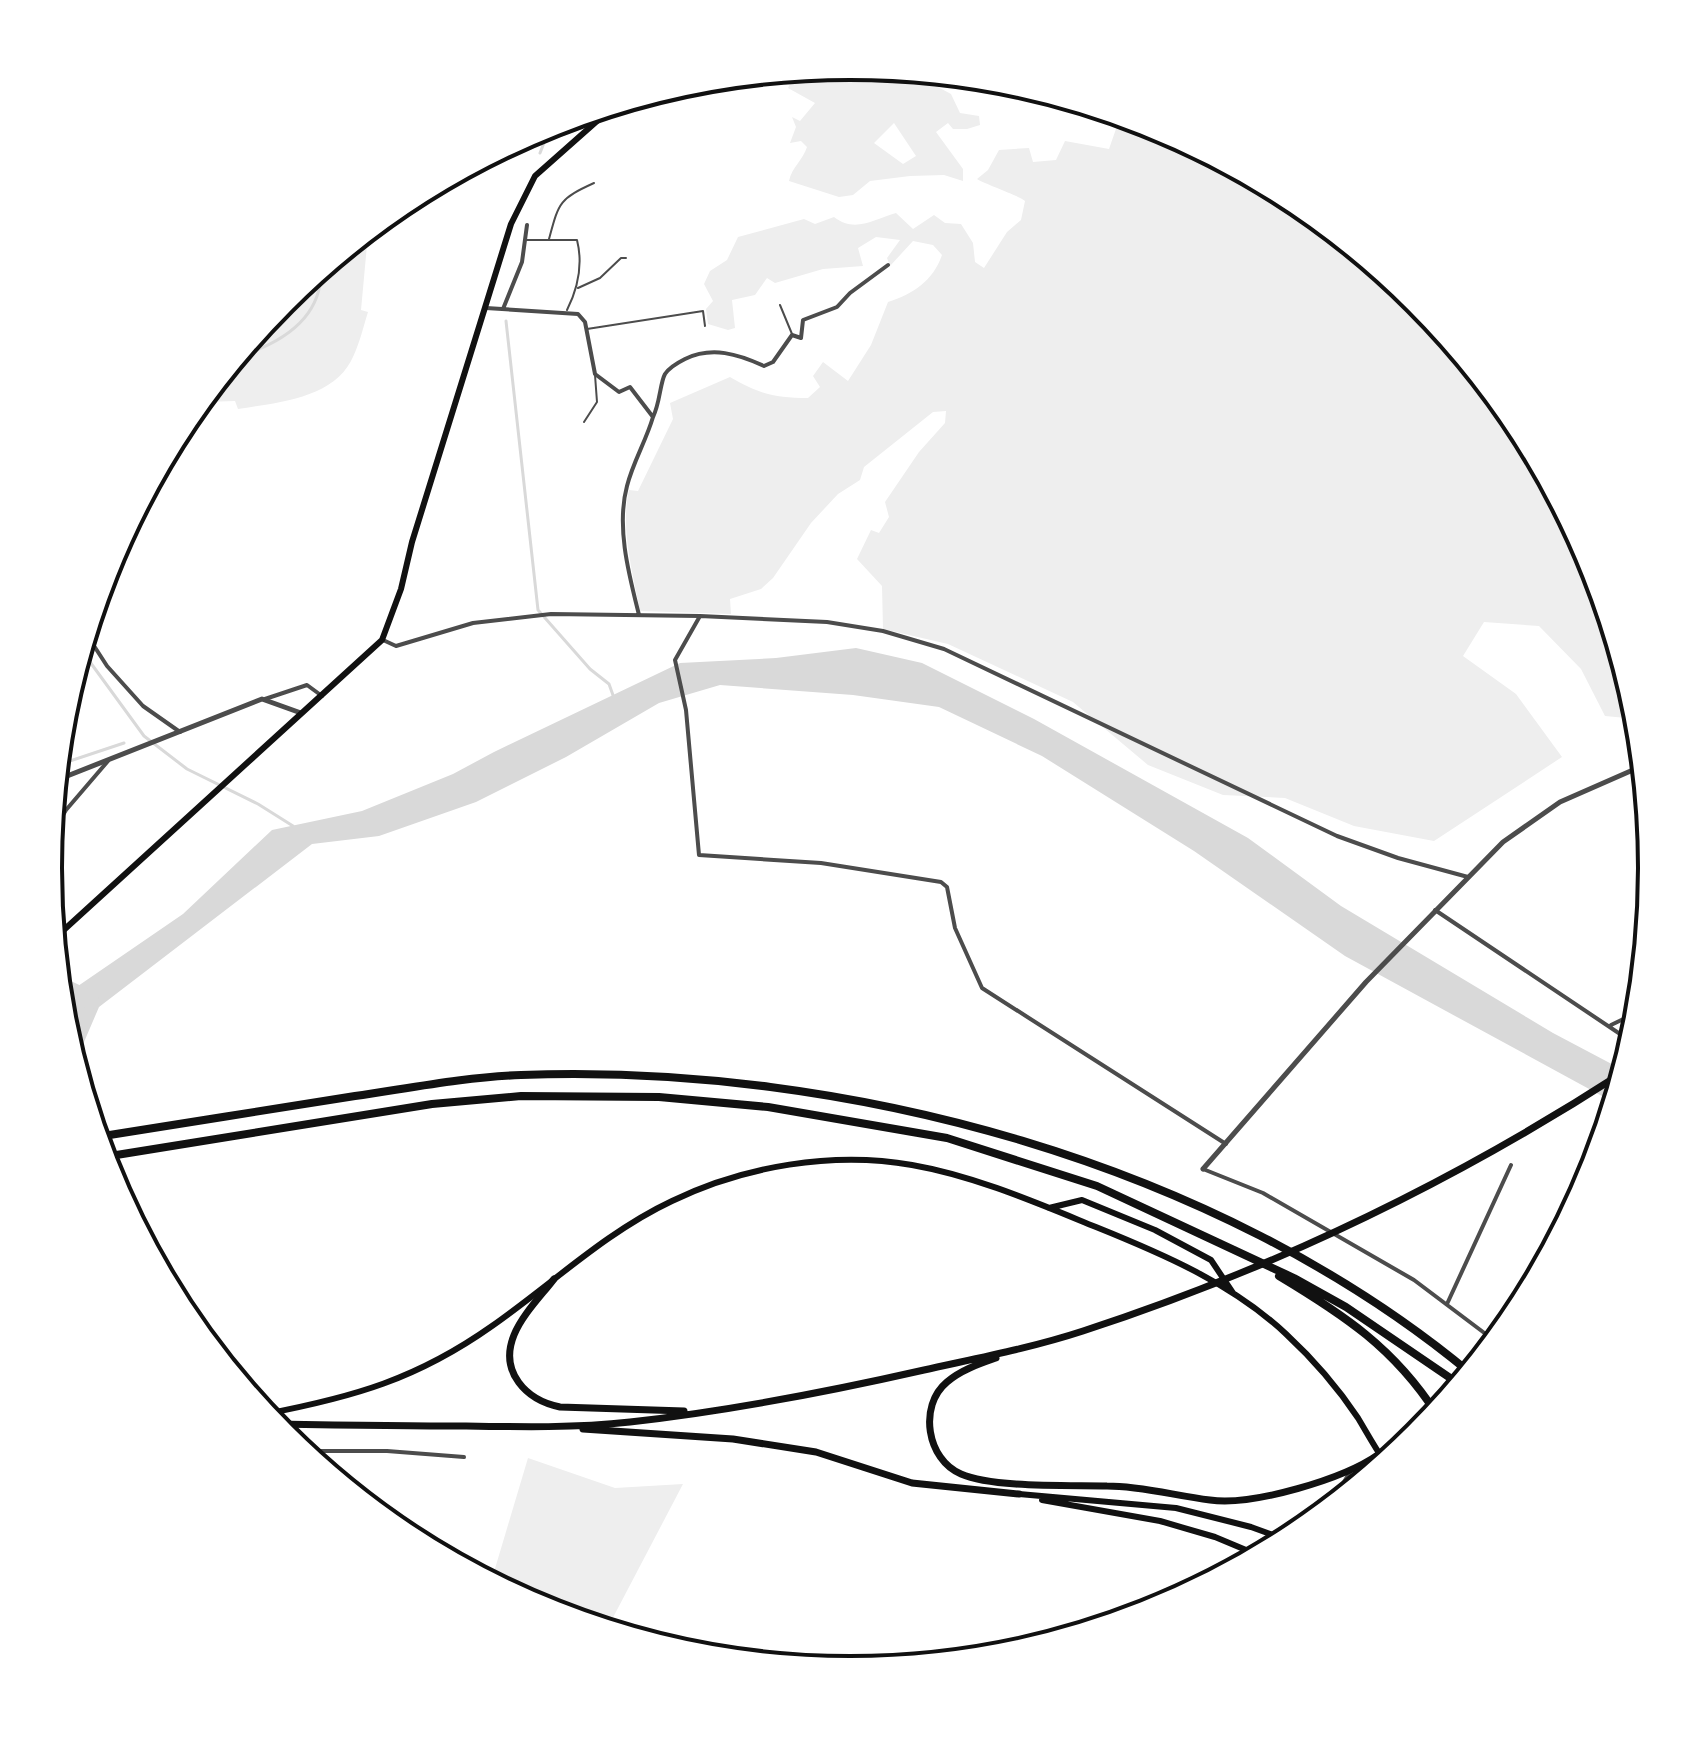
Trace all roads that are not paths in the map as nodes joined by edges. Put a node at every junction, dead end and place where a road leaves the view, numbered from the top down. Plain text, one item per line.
1 (595, 123) edge
2 (594, 183) dead end
3 (527, 225) dead end
4 (526, 240) junction
5 (549, 240) junction
6 (626, 258) dead end
7 (888, 265) dead end
8 (576, 289) junction
9 (780, 305) dead end
10 (486, 308) junction
11 (503, 309) junction
12 (567, 312) junction
13 (705, 326) dead end
14 (586, 329) junction
15 (792, 335) junction
16 (595, 374) junction
17 (653, 417) junction
18 (584, 422) dead end
19 (639, 615) junction
20 (700, 616) junction
21 (382, 640) junction
22 (95, 647) edge
23 (322, 696) junction
24 (262, 699) junction
25 (301, 713) junction
26 (180, 732) junction
27 (110, 759) junction
28 (1631, 771) edge
29 (68, 776) edge
30 (64, 813) edge
31 (1468, 877) junction
32 (1435, 910) junction
33 (65, 929) edge
34 (1623, 1019) edge
35 (1611, 1025) junction
36 (1620, 1033) edge
37 (1608, 1082) edge
38 (109, 1135) edge
39 (1226, 1144) junction
40 (116, 1155) edge
41 (1511, 1165) dead end
42 (1203, 1169) joint
43 (1049, 1208) junction
44 (1247, 1257) junction
45 (554, 1279) junction
46 (1235, 1296) junction
47 (1447, 1305) junction
48 (1485, 1334) edge
49 (1022, 1349) junction
50 (1461, 1365) edge
51 (1450, 1378) edge
52 (1428, 1403) edge
53 (279, 1411) edge
54 (710, 1411) junction
55 (291, 1424) edge
56 (549, 1427) junction
57 (319, 1451) edge
58 (1378, 1453) edge
59 (1375, 1456) edge
60 (464, 1457) dead end
61 (1351, 1470) junction
62 (1343, 1483) edge
63 (1019, 1494) junction
64 (1271, 1534) edge
65 (1246, 1550) edge

1 - 10 main road
2 - 5 lane
3 - 4 street
4 - 5 lane
4 - 11 street
5 - 8 lane
6 - 8 lane
7 - 15 street
8 - 12 lane
9 - 15 lane
10 - 11 street
10 - 21 main road
11 - 12 street
12 - 14 street
13 - 14 lane
14 - 16 street
15 - 17 street
16 - 17 street
16 - 18 lane
17 - 19 street
19 - 20 street
19 - 21 street
20 - 31 street
20 - 39 street
21 - 23 main road
22 - 26 street
23 - 24 street
23 - 25 main road
24 - 25 street
24 - 26 street
25 - 33 main road
26 - 27 street
27 - 29 street
27 - 30 street
28 - 31 street
31 - 32 street
32 - 35 street
32 - 39 street
34 - 35 street
35 - 36 street
37 - 49 main road
38 - 50 highway
39 - 42 street
40 - 44 highway
41 - 47 street
42 - 47 street
43 - 45 main road
43 - 46 main road
43 - 46 main road
44 - 51 highway
44 - 52 highway
45 - 53 main road
45 - 54 main road
46 - 58 main road
47 - 48 street
49 - 54 main road
49 - 61 main road
54 - 56 main road
55 - 56 main road
56 - 63 main road
57 - 60 street
59 - 61 main road
61 - 62 street
63 - 64 main road
63 - 65 main road

